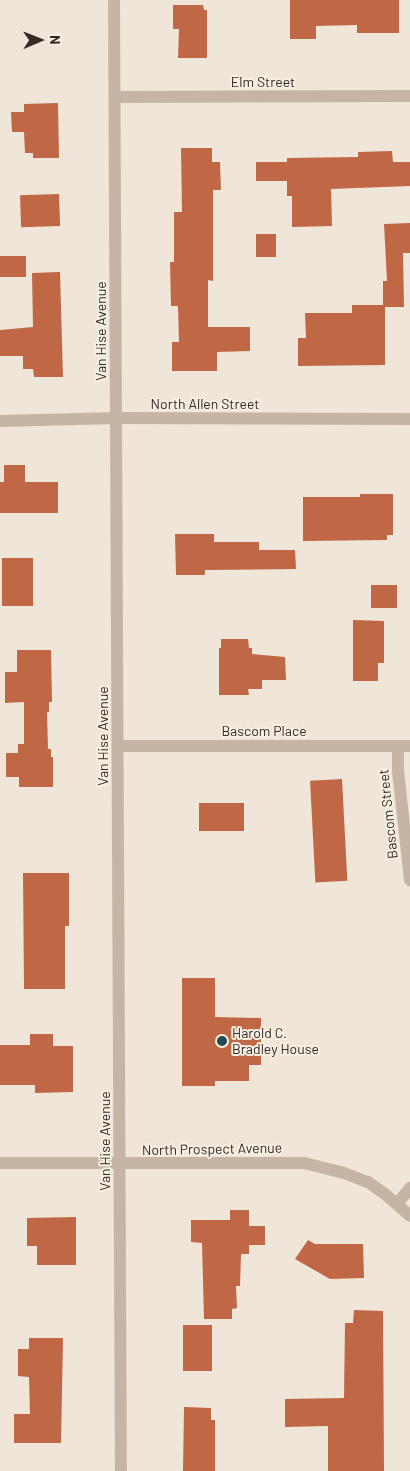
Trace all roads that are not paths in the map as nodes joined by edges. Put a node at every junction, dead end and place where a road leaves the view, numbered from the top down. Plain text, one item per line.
1 (114, 0) edge
2 (410, 96) edge
3 (116, 97) junction
4 (117, 418) junction
5 (410, 419) edge
6 (0, 420) edge
7 (118, 746) junction
8 (404, 746) edge
9 (410, 880) edge
10 (0, 1163) edge
11 (120, 1165) junction
12 (410, 1188) edge
13 (397, 1204) junction
14 (410, 1216) edge
15 (121, 1471) edge

1 - 3 street, Van Hise Avenue
2 - 3 street, Elm Street
3 - 4 street, Van Hise Avenue
4 - 5 street, North Allen Street
4 - 6 street, North Allen Street
4 - 7 street, Van Hise Avenue
7 - 8 street, Bascom Place
7 - 11 street, Van Hise Avenue
8 - 9 street, Bascom Street
10 - 11 street, North Prospect Avenue
11 - 13 street, North Prospect Avenue
11 - 15 street, Van Hise Avenue
12 - 13 street
13 - 14 street, North Prospect Avenue

